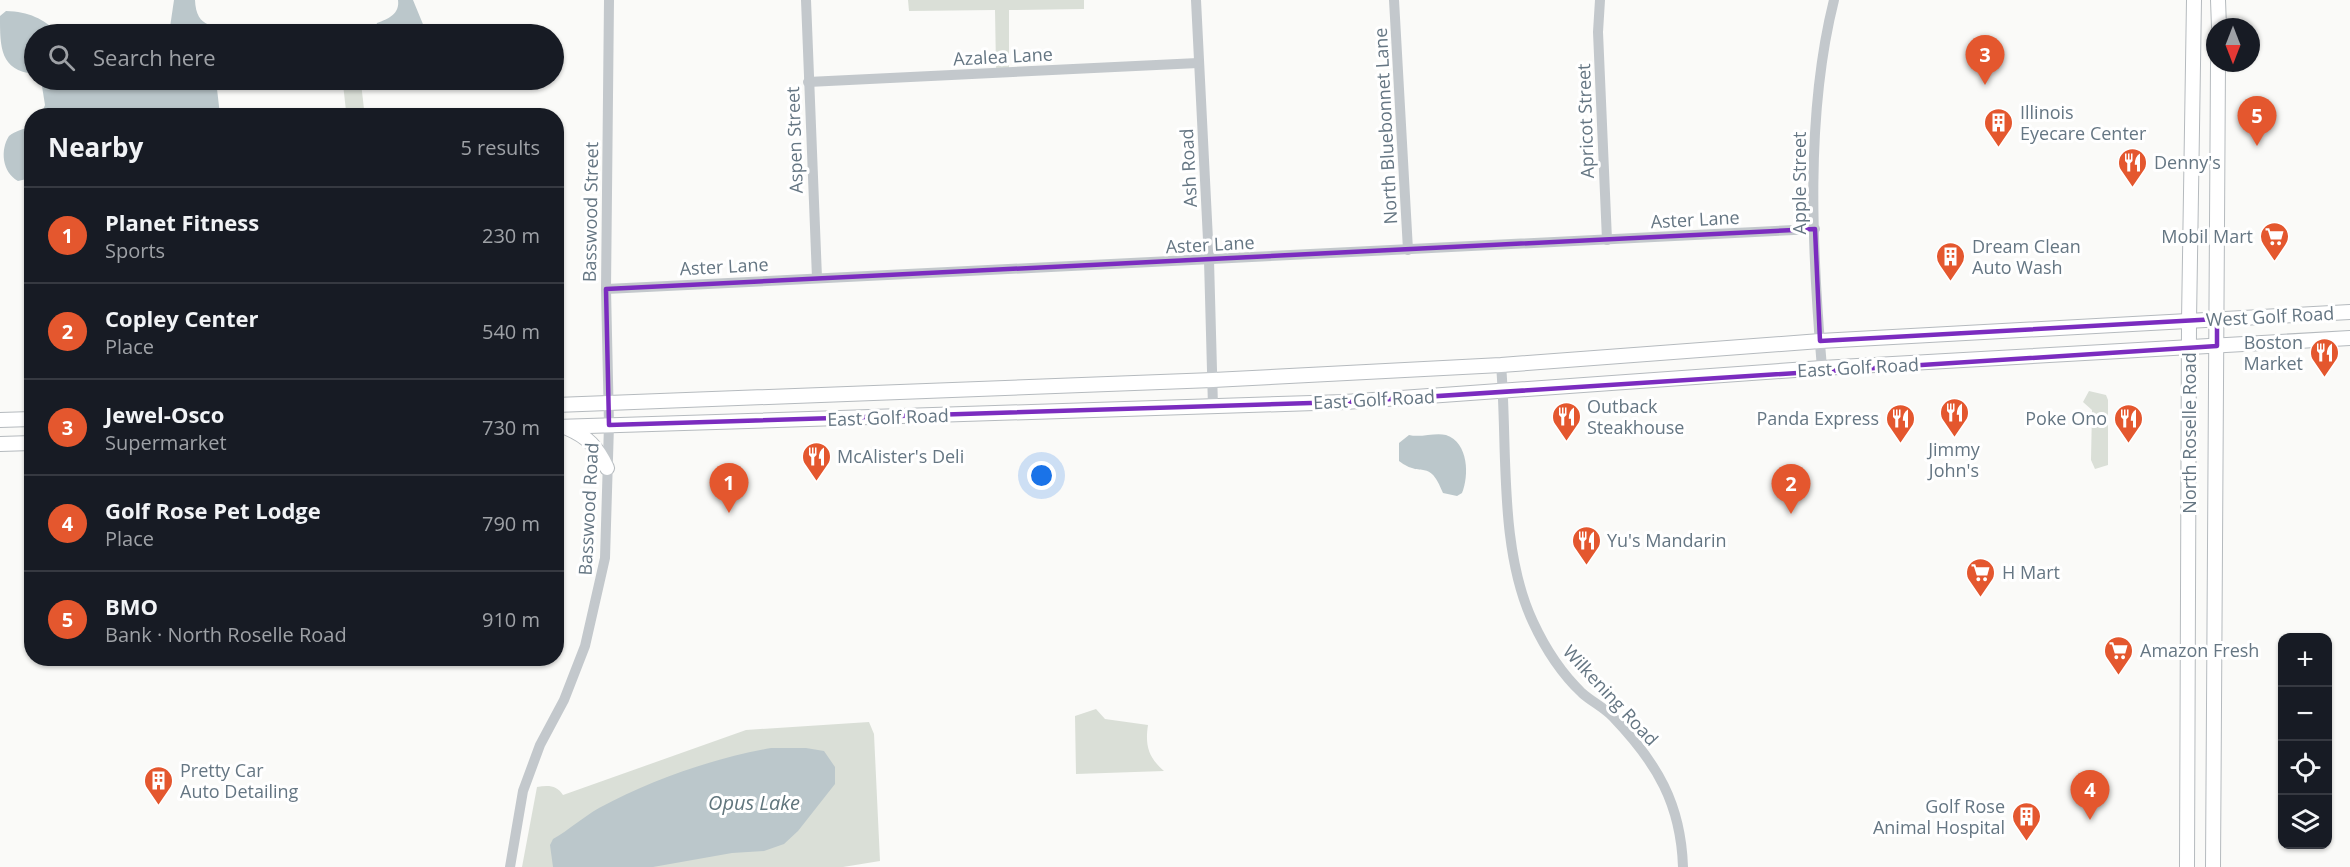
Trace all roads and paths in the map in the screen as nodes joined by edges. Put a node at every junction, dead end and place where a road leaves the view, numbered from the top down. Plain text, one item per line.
1 (609, 0) edge
2 (806, 0) edge
3 (1196, 0) edge
4 (1394, 0) edge
5 (1600, 0) edge
6 (1834, 0) edge
7 (2194, 0) edge
8 (2218, 0) edge
9 (2218, 18) edge
10 (1198, 63) junction
11 (2218, 72) edge
12 (808, 82) junction
13 (1815, 229) junction
14 (1607, 240) junction
15 (1408, 250) junction
16 (1209, 260) junction
17 (817, 278) junction
18 (606, 289) junction
19 (2350, 312) edge
20 (2217, 319) junction
21 (2189, 321) junction
22 (2350, 338) edge
23 (1820, 341) junction
24 (2217, 346) junction
25 (2190, 348) junction
26 (1501, 365) junction
27 (1822, 368) junction
28 (1213, 380) junction
29 (1503, 391) junction
30 (608, 404) junction
31 (564, 405) edge
32 (1213, 407) junction
33 (24, 419) edge
34 (0, 420) edge
35 (609, 425) junction
36 (564, 427) edge
37 (564, 429) edge
38 (24, 443) edge
39 (0, 444) edge
40 (608, 468) junction
41 (510, 867) edge
42 (1683, 867) edge
43 (2187, 867) edge
44 (2213, 867) edge

1 - 18 street, Basswood Street
2 - 12 street, Aspen Street
3 - 10 street, Ash Road
4 - 15 street, North Bluebonnet Lane
5 - 14 street, Apricot Street
6 - 13 street, Apple Street
7 - 21 main road, North Roselle Road
8 - 9 main road
10 - 12 street, Azalea Lane
10 - 16 street, Ash Road
11 - 20 main road, North Roselle Road
12 - 17 street, Aspen Street
13 - 14 street, Aster Lane
13 - 23 street, Apple Street
14 - 15 street, Aster Lane
15 - 16 street, Aster Lane
16 - 17 street, Aster Lane
16 - 28 street, Ash Road
17 - 18 street, Aster Lane
18 - 30 street, Basswood Street
19 - 20 main road, West Golf Road
20 - 21 main road, West Golf Road
20 - 24 main road, North Roselle Road
21 - 23 main road, East Golf Road
21 - 25 main road, North Roselle Road
22 - 24 main road, West Golf Road
23 - 26 main road, East Golf Road
23 - 27 street, Apple Street
24 - 25 main road, West Golf Road
24 - 44 main road, North Roselle Road
25 - 27 main road, East Golf Road
25 - 43 main road, North Roselle Road
26 - 28 main road, East Golf Road
26 - 29 street, Wilkening Road
27 - 29 main road, East Golf Road
28 - 30 main road, East Golf Road
28 - 32 street, Ash Road
29 - 32 main road, East Golf Road
29 - 42 street, Wilkening Road
30 - 31 main road, East Golf Road
30 - 35 street, Basswood Street
32 - 35 main road, East Golf Road
33 - 34 main road
35 - 36 main road, East Golf Road
35 - 40 street, Basswood Road
37 - 40 main road
38 - 39 main road
40 - 41 street, Basswood Road

